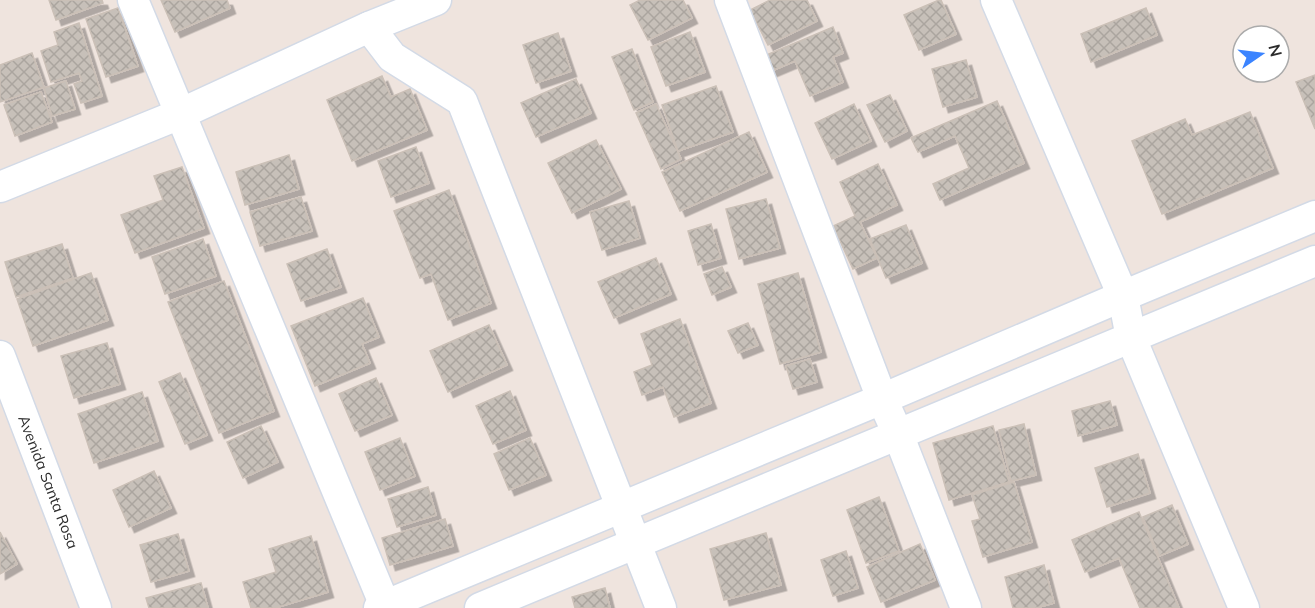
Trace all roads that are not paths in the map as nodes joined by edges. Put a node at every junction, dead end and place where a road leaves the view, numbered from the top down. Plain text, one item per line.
1 (133, 0) edge
2 (436, 0) edge
3 (730, 0) edge
4 (996, 0) edge
5 (394, 8) edge
6 (369, 27) junction
7 (180, 114) junction
8 (0, 187) edge
9 (1315, 216) edge
10 (1315, 261) edge
11 (1123, 296) junction
12 (1131, 338) junction
13 (0, 356) edge
14 (882, 399) junction
15 (898, 434) junction
16 (622, 507) junction
17 (635, 543) junction
18 (383, 607) edge
19 (96, 608) edge
20 (480, 608) edge
21 (661, 608) edge
22 (966, 608) edge
23 (1244, 608) edge

1 - 7 street
2 - 5 street
3 - 14 street
4 - 11 street
5 - 6 street
6 - 7 street
6 - 16 street
7 - 8 street
7 - 18 street
9 - 11 street
10 - 12 street
11 - 12 street
11 - 14 street
12 - 15 street
12 - 23 street
13 - 19 street, Avenida Santa Rosa
14 - 15 street
14 - 16 street
15 - 17 street
15 - 22 street
16 - 17 street
16 - 18 street
17 - 20 street
17 - 21 street

